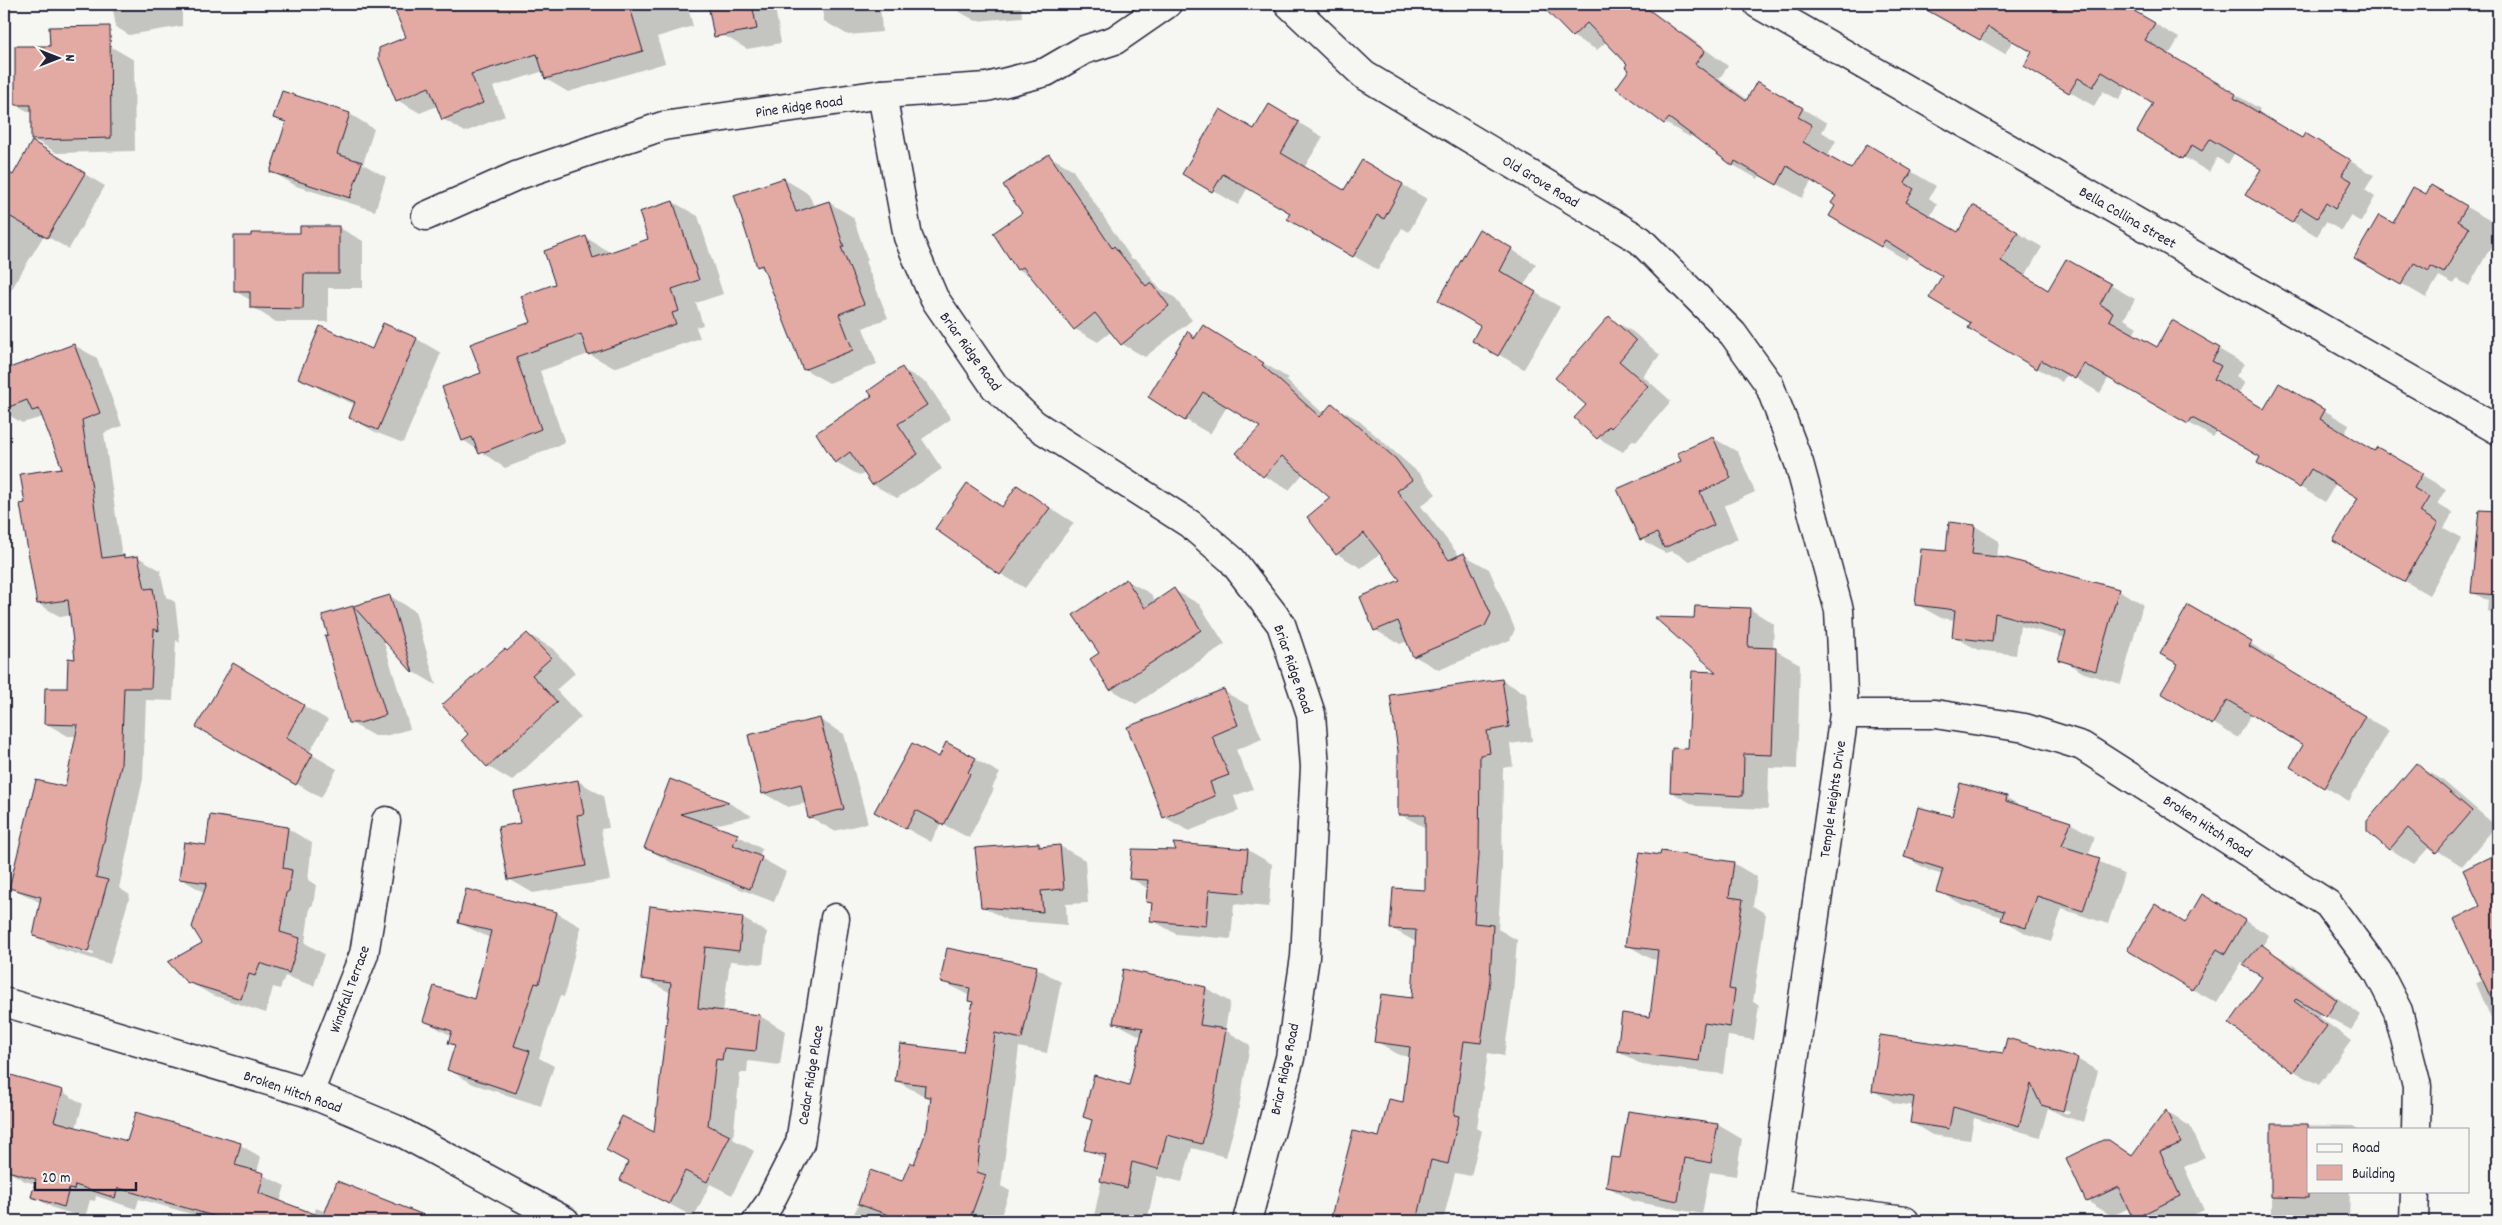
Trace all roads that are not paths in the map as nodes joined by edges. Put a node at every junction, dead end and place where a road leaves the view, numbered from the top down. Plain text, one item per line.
1 (1168, 4) edge
2 (1289, 4) edge
3 (1758, 4) edge
4 (882, 94) junction
5 (426, 216) dead end
6 (1769, 384) joint
7 (2498, 430) edge
8 (1844, 714) junction
9 (386, 821) dead end
10 (835, 918) dead end
11 (4, 1002) edge
12 (309, 1093) junction
13 (2416, 1128) edge
14 (2415, 1192) edge
15 (1772, 1213) edge
16 (565, 1221) edge
17 (757, 1221) edge
18 (1247, 1221) edge
19 (1905, 1221) edge
20 (2414, 1221) edge

1 - 4 street, Pine Ridge Road
2 - 6 street, Old Grove Road
3 - 7 street, Bella Collina Street
4 - 5 street, Pine Ridge Road
4 - 18 street, Briar Ridge Road
6 - 8 street, Temple Heights Drive
8 - 13 street, Broken Hitch Road
8 - 15 street, Temple Heights Drive
9 - 12 street, Windfall Terrace
10 - 17 street, Cedar Ridge Place
11 - 12 street, Broken Hitch Road
12 - 16 street, Broken Hitch Road
14 - 20 street
15 - 19 street

